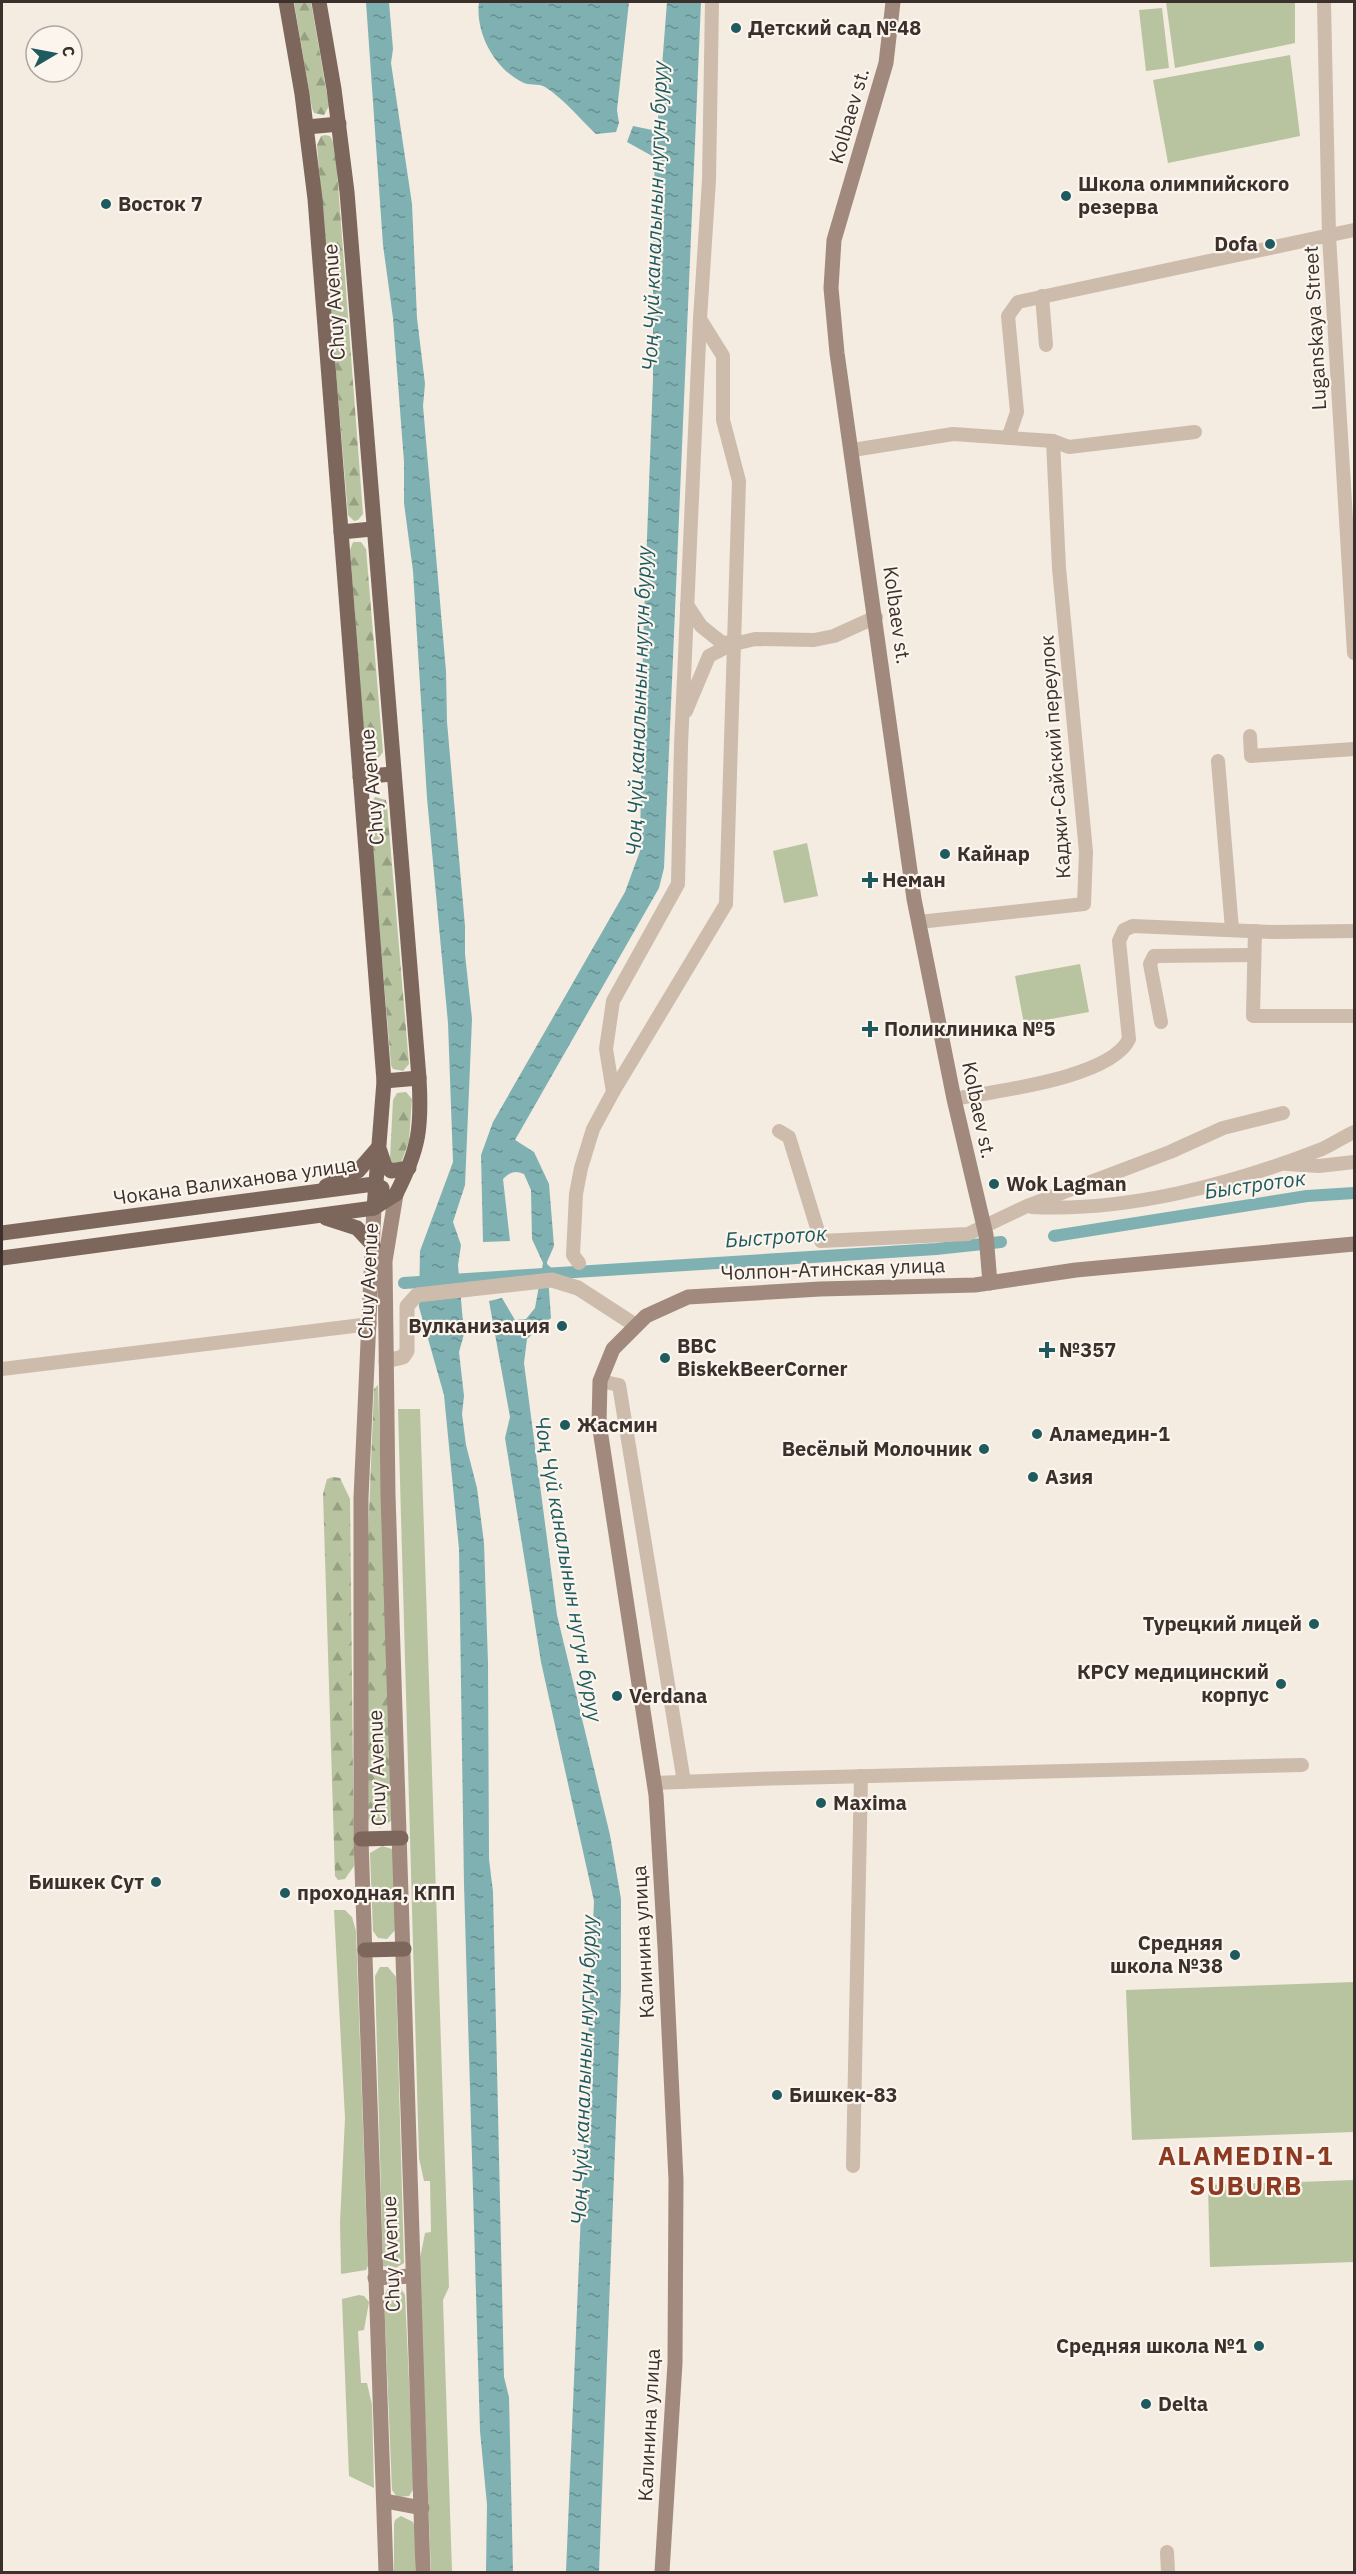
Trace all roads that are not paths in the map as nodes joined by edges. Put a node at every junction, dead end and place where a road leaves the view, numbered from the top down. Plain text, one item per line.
1 (286, 2) edge
2 (319, 2) edge
3 (712, 2) edge
4 (893, 2) edge
5 (1324, 2) edge
6 (339, 124) junction
7 (307, 127) junction
8 (1354, 230) edge
9 (1329, 236) junction
10 (1042, 296) junction
11 (700, 319) junction
12 (1046, 345) dead end
13 (1195, 432) dead end
14 (1008, 438) junction
15 (1053, 441) junction
16 (853, 450) junction
17 (372, 529) junction
18 (341, 532) junction
19 (687, 604) junction
20 (876, 617) junction
21 (734, 644) junction
22 (1354, 653) edge
23 (682, 721) junction
24 (1250, 736) dead end
25 (1354, 749) edge
26 (1218, 761) dead end
27 (392, 774) junction
28 (360, 777) junction
29 (919, 922) junction
30 (1232, 930) junction
31 (1255, 931) junction
32 (1354, 931) edge
33 (1254, 955) junction
34 (1354, 1016) edge
35 (1161, 1022) dead end
36 (419, 1078) junction
37 (384, 1081) junction
38 (613, 1092) junction
39 (954, 1099) junction
40 (1283, 1113) dead end
41 (778, 1131) dead end
42 (1354, 1132) edge
43 (379, 1145) junction
44 (1354, 1162) edge
45 (1282, 1164) junction
46 (409, 1168) junction
47 (374, 1184) junction
48 (313, 1192) junction
49 (396, 1194) junction
50 (1027, 1206) junction
51 (374, 1208) junction
52 (315, 1216) junction
53 (985, 1231) junction
54 (2, 1233) edge
55 (1354, 1244) edge
56 (373, 1245) junction
57 (2, 1258) edge
58 (579, 1263) dead end
59 (990, 1283) junction
60 (370, 1324) junction
61 (635, 1325) junction
62 (386, 1361) junction
63 (2, 1369) edge
64 (600, 1381) junction
65 (1302, 1766) dead end
66 (861, 1776) junction
67 (684, 1782) junction
68 (654, 1784) junction
69 (400, 1838) junction
70 (361, 1839) junction
71 (404, 1949) junction
72 (365, 1950) junction
73 (853, 2166) dead end
74 (412, 2276) junction
75 (375, 2278) junction
76 (385, 2501) junction
77 (422, 2508) junction
78 (1167, 2552) dead end
79 (386, 2572) edge
80 (423, 2572) edge
81 (662, 2572) edge
82 (1168, 2572) edge

1 - 7 main road, Chuy Avenue
2 - 6 main road, Chuy Avenue
3 - 11 street
4 - 16 main road, Kolbaev st.
5 - 9 street, Luganskaya Street
6 - 7 main road
6 - 17 main road, Chuy Avenue
7 - 18 main road, Chuy Avenue
8 - 9 street
9 - 10 street
9 - 22 street, Luganskaya Street
10 - 12 street
10 - 14 street
11 - 19 street
11 - 21 street
13 - 15 street
14 - 15 street
14 - 16 street
15 - 29 street, Каджи-Сайский переулок
16 - 20 main road, Kolbaev st.
17 - 18 main road
17 - 27 main road, Chuy Avenue
18 - 28 main road, Chuy Avenue
19 - 21 street
19 - 23 street
20 - 21 street
20 - 29 main road, Kolbaev st.
21 - 23 street
21 - 38 street
23 - 38 street
24 - 25 street
26 - 30 street
27 - 28 main road
27 - 36 main road, Chuy Avenue
28 - 37 main road, Chuy Avenue
29 - 39 main road, Kolbaev st.
30 - 31 street
30 - 39 street
31 - 32 street
31 - 33 street
33 - 34 street
33 - 35 street
36 - 37 main road
36 - 46 main road, Chuy Avenue
37 - 43 main road, Chuy Avenue
38 - 58 street
39 - 53 main road, Kolbaev st.
40 - 50 street
41 - 53 street
42 - 45 street
43 - 46 main road
43 - 47 main road, Chuy Avenue
43 - 48 main road
44 - 45 street
45 - 50 street
46 - 49 main road, Chuy Avenue
47 - 48 main road, Чокана Валиханова улица
47 - 49 main road, Чокана Валиханова улица
47 - 51 main road, Chuy Avenue
48 - 54 main road, Чокана Валиханова улица
49 - 51 main road
49 - 62 main road, Chuy Avenue
50 - 53 street
51 - 52 main road
51 - 56 main road, Chuy Avenue
52 - 56 main road
52 - 57 main road
53 - 59 main road, Kolbaev st.
55 - 59 main road, Чолпон-Атинская улица
56 - 60 main road, Chuy Avenue
59 - 61 main road, Чолпон-Атинская улица
60 - 63 street
60 - 70 main road, Chuy Avenue
61 - 62 street
61 - 64 main road, Калинина улица
62 - 69 main road, Chuy Avenue
64 - 67 street
64 - 68 main road, Калинина улица
65 - 66 street
66 - 67 street
66 - 73 street
67 - 68 street
68 - 81 main road, Калинина улица
69 - 70 main road
69 - 71 main road, Chuy Avenue
70 - 72 main road, Chuy Avenue
71 - 72 main road
71 - 74 main road, Chuy Avenue
72 - 75 main road, Chuy Avenue
74 - 75 main road
74 - 77 main road, Chuy Avenue
75 - 76 main road, Chuy Avenue
76 - 77 main road
76 - 79 main road, Chuy Avenue
77 - 80 main road, Chuy Avenue
78 - 82 street

